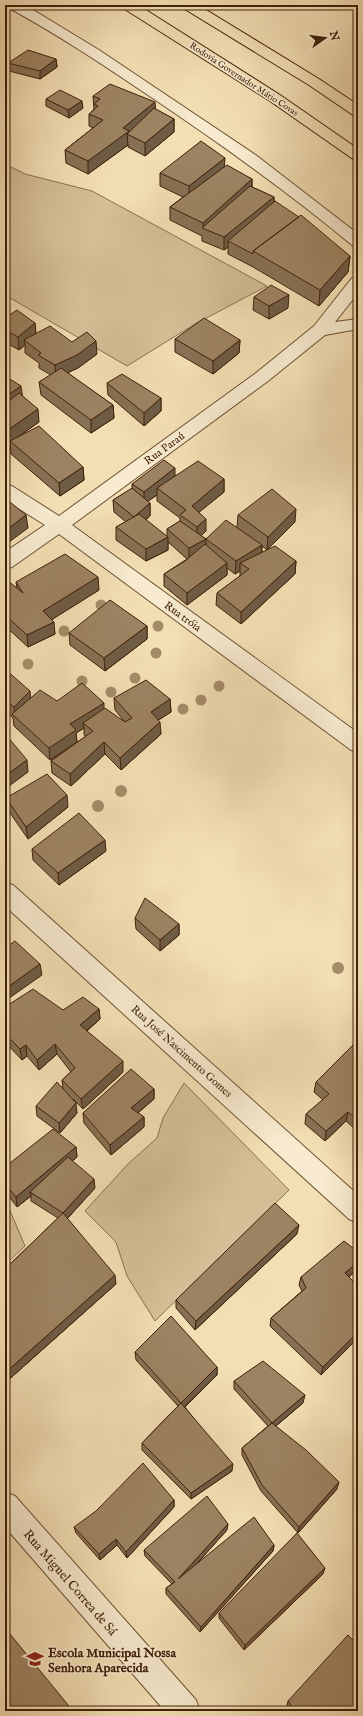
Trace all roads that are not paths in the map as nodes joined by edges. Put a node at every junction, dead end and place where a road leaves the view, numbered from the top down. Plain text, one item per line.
1 (14, 5) edge
2 (128, 5) edge
3 (188, 5) edge
4 (358, 112) edge
5 (358, 156) edge
6 (358, 242) edge
7 (358, 282) edge
8 (358, 324) edge
9 (320, 330) junction
10 (5, 490) edge
11 (59, 525) junction
12 (5, 562) edge
13 (358, 744) edge
14 (5, 892) edge
15 (358, 1211) edge
16 (5, 1506) edge
17 (186, 1711) edge

1 - 6 street
2 - 5 highway, Rodovia Governador Mário Covas
3 - 4 highway
7 - 9 street, Rua Paraú
8 - 9 street
9 - 11 street, Rua Paraú
10 - 11 street, Rua tróia
11 - 12 street, Rua Paraú
11 - 13 street, Rua tróia
14 - 15 street, Rua José Nascimento Gomes
16 - 17 street, Rua Miguel Correa de Sá

